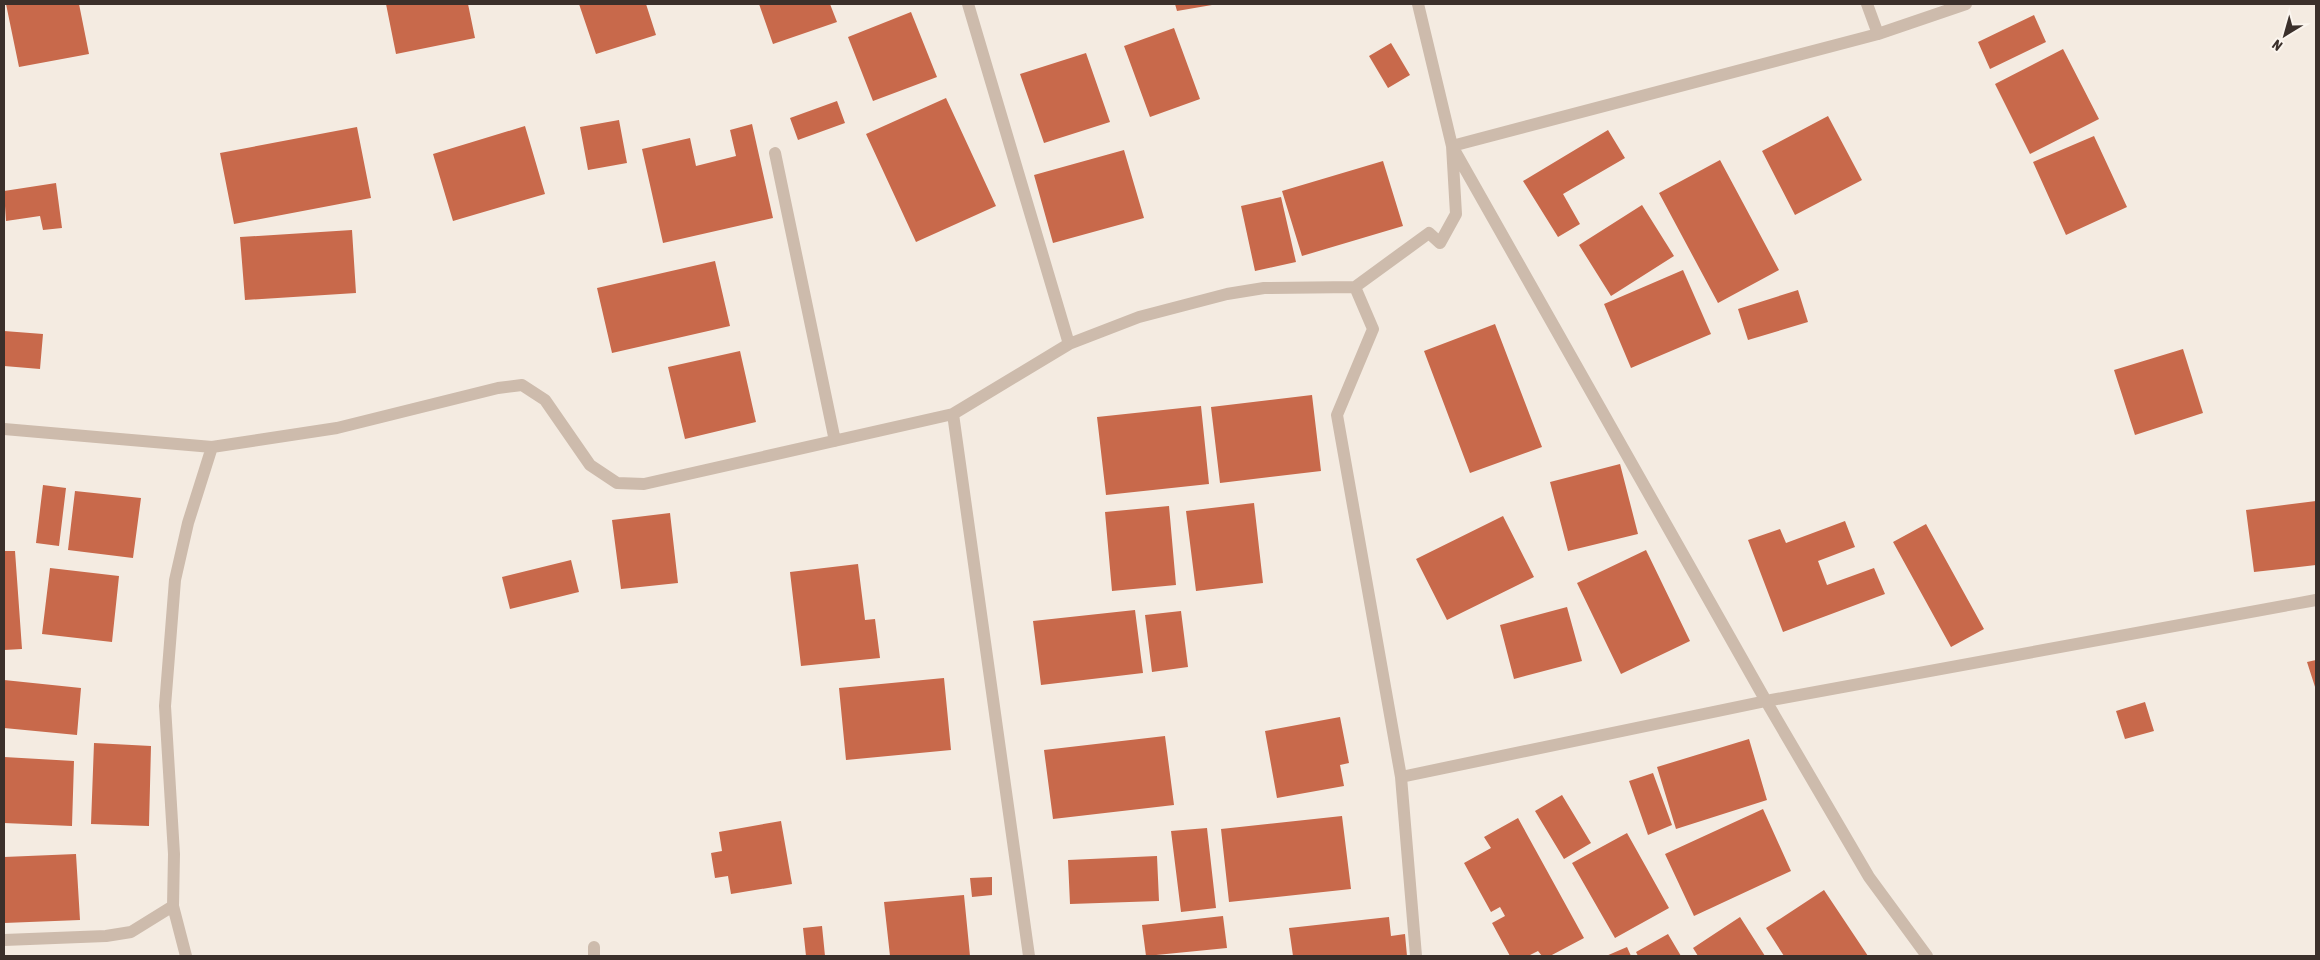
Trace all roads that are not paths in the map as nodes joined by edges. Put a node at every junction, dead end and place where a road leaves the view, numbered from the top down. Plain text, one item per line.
1 (968, 4) edge
2 (1418, 4) edge
3 (1867, 4) edge
4 (1966, 4) edge
5 (1878, 34) junction
6 (1452, 146) junction
7 (775, 154) dead end
8 (1355, 287) junction
9 (1069, 344) junction
10 (953, 414) junction
11 (4, 429) edge
12 (835, 441) junction
13 (212, 447) junction
14 (2316, 600) edge
15 (1766, 701) junction
16 (1401, 777) junction
17 (173, 906) junction
18 (4, 940) edge
19 (186, 956) edge
20 (1029, 956) edge
21 (1416, 956) edge
22 (1927, 956) edge

1 - 9 street
2 - 6 street
3 - 5 street
4 - 5 street
5 - 6 street
6 - 8 street
6 - 15 street
7 - 12 street
8 - 9 street
8 - 16 street
9 - 10 street
10 - 12 street
10 - 20 street
11 - 13 street
12 - 13 street
13 - 17 street
14 - 15 street
15 - 16 street
15 - 22 street
16 - 21 street
17 - 18 street
17 - 19 street

